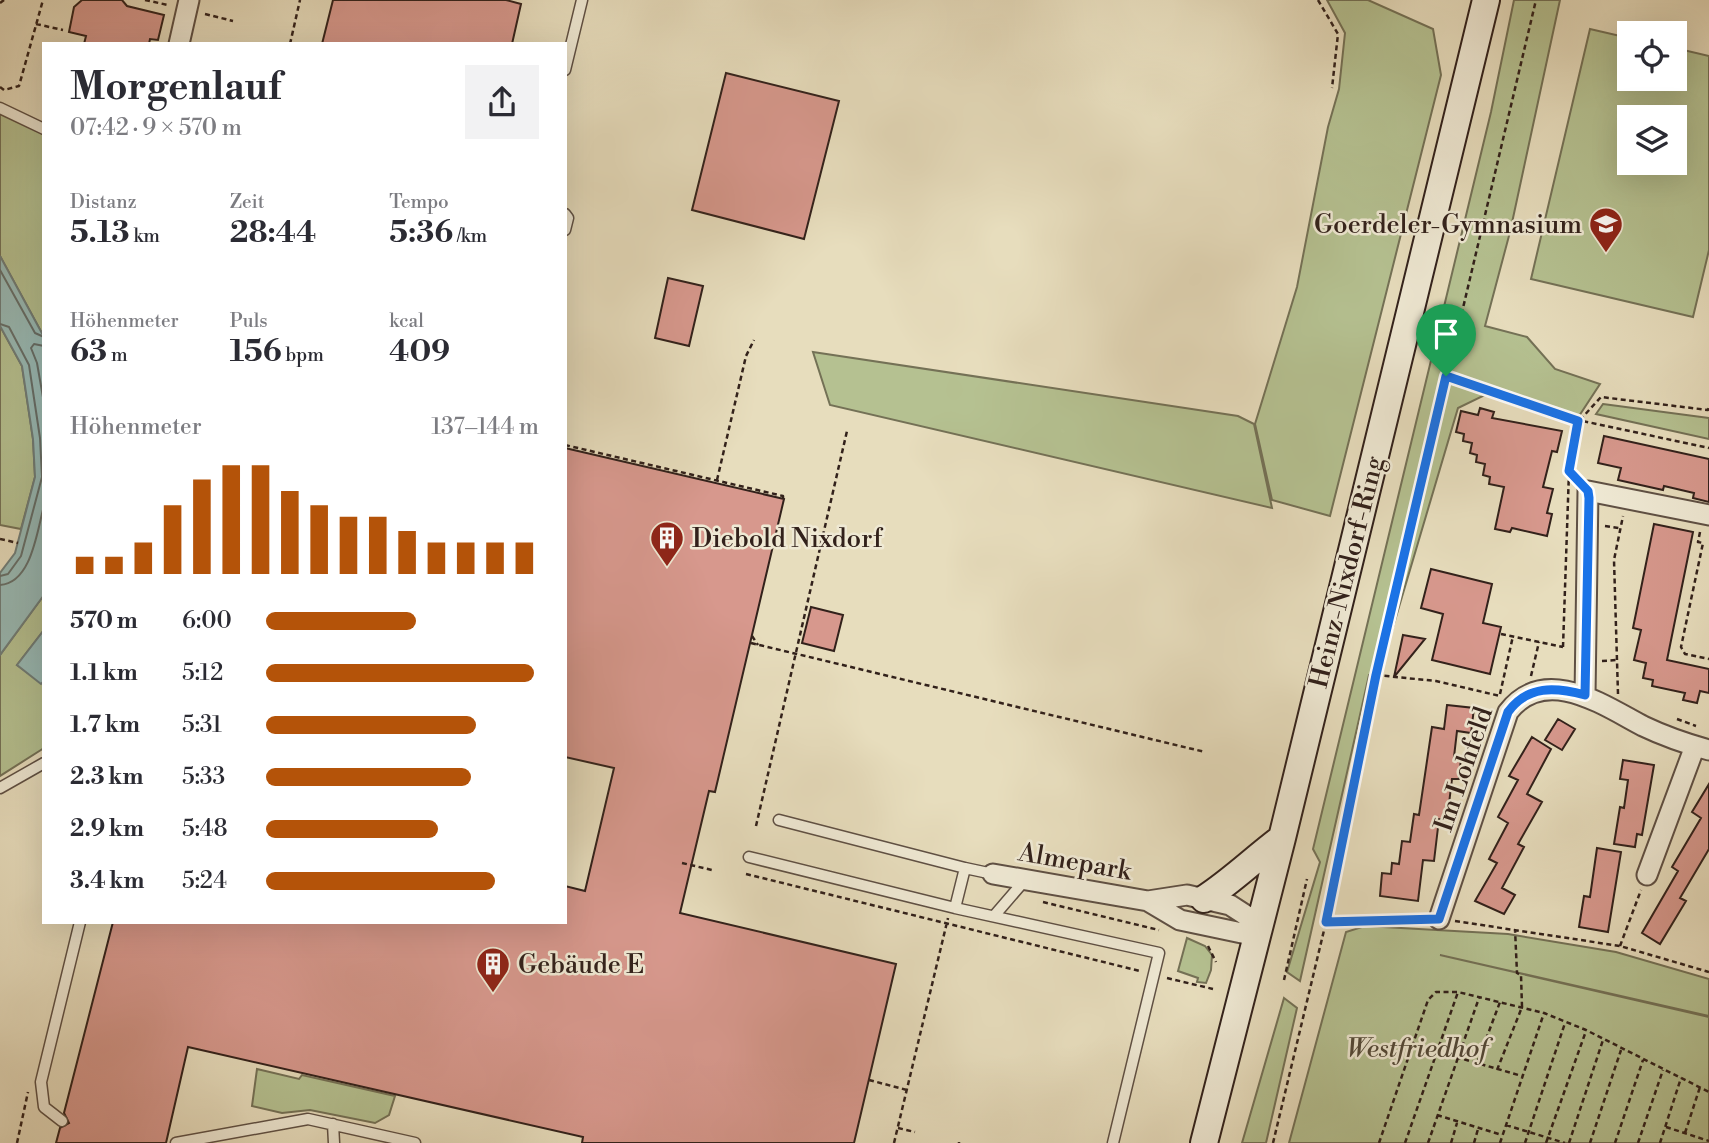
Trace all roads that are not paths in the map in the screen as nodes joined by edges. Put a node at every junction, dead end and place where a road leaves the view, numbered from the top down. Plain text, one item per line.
1 (189, 0) edge
2 (582, 0) edge
3 (1486, 0) edge
4 (179, 42) edge
5 (567, 62) edge
6 (0, 108) edge
7 (42, 128) edge
8 (1706, 515) edge
9 (1585, 695) junction
10 (1702, 748) edge
11 (42, 764) edge
12 (0, 788) edge
13 (779, 820) dead end
14 (1282, 838) junction
15 (749, 857) dead end
16 (965, 867) junction
17 (993, 874) joint
18 (1647, 875) road end
19 (1026, 879) junction
20 (1204, 899) junction
21 (1148, 901) junction
22 (955, 908) junction
23 (993, 916) junction
24 (1439, 919) road end
25 (80, 924) edge
26 (1256, 936) junction
27 (62, 1121) dead end
28 (333, 1124) junction
29 (176, 1143) edge
30 (334, 1143) edge
31 (415, 1143) edge
32 (1113, 1143) edge
33 (1204, 1143) edge

1 - 4 street
2 - 5 lane
3 - 14 main road, Heinz-Nixdorf-Ring
6 - 7 lane
8 - 9 street
9 - 10 street, Im Lohfeld
9 - 24 street, Im Lohfeld
10 - 18 street, Im Lohfeld
11 - 12 lane
13 - 16 lane
14 - 20 main road
14 - 26 main road, Heinz-Nixdorf-Ring
15 - 22 lane
16 - 17 lane
16 - 22 lane
17 - 19 street, Almepark
19 - 21 street, Almepark
19 - 23 lane
20 - 21 street, Almepark
20 - 26 street, Almepark
21 - 26 street, Almepark
22 - 23 lane
23 - 32 lane
25 - 27 lane
26 - 33 main road, Heinz-Nixdorf-Ring
28 - 29 lane
28 - 30 lane
28 - 31 lane

